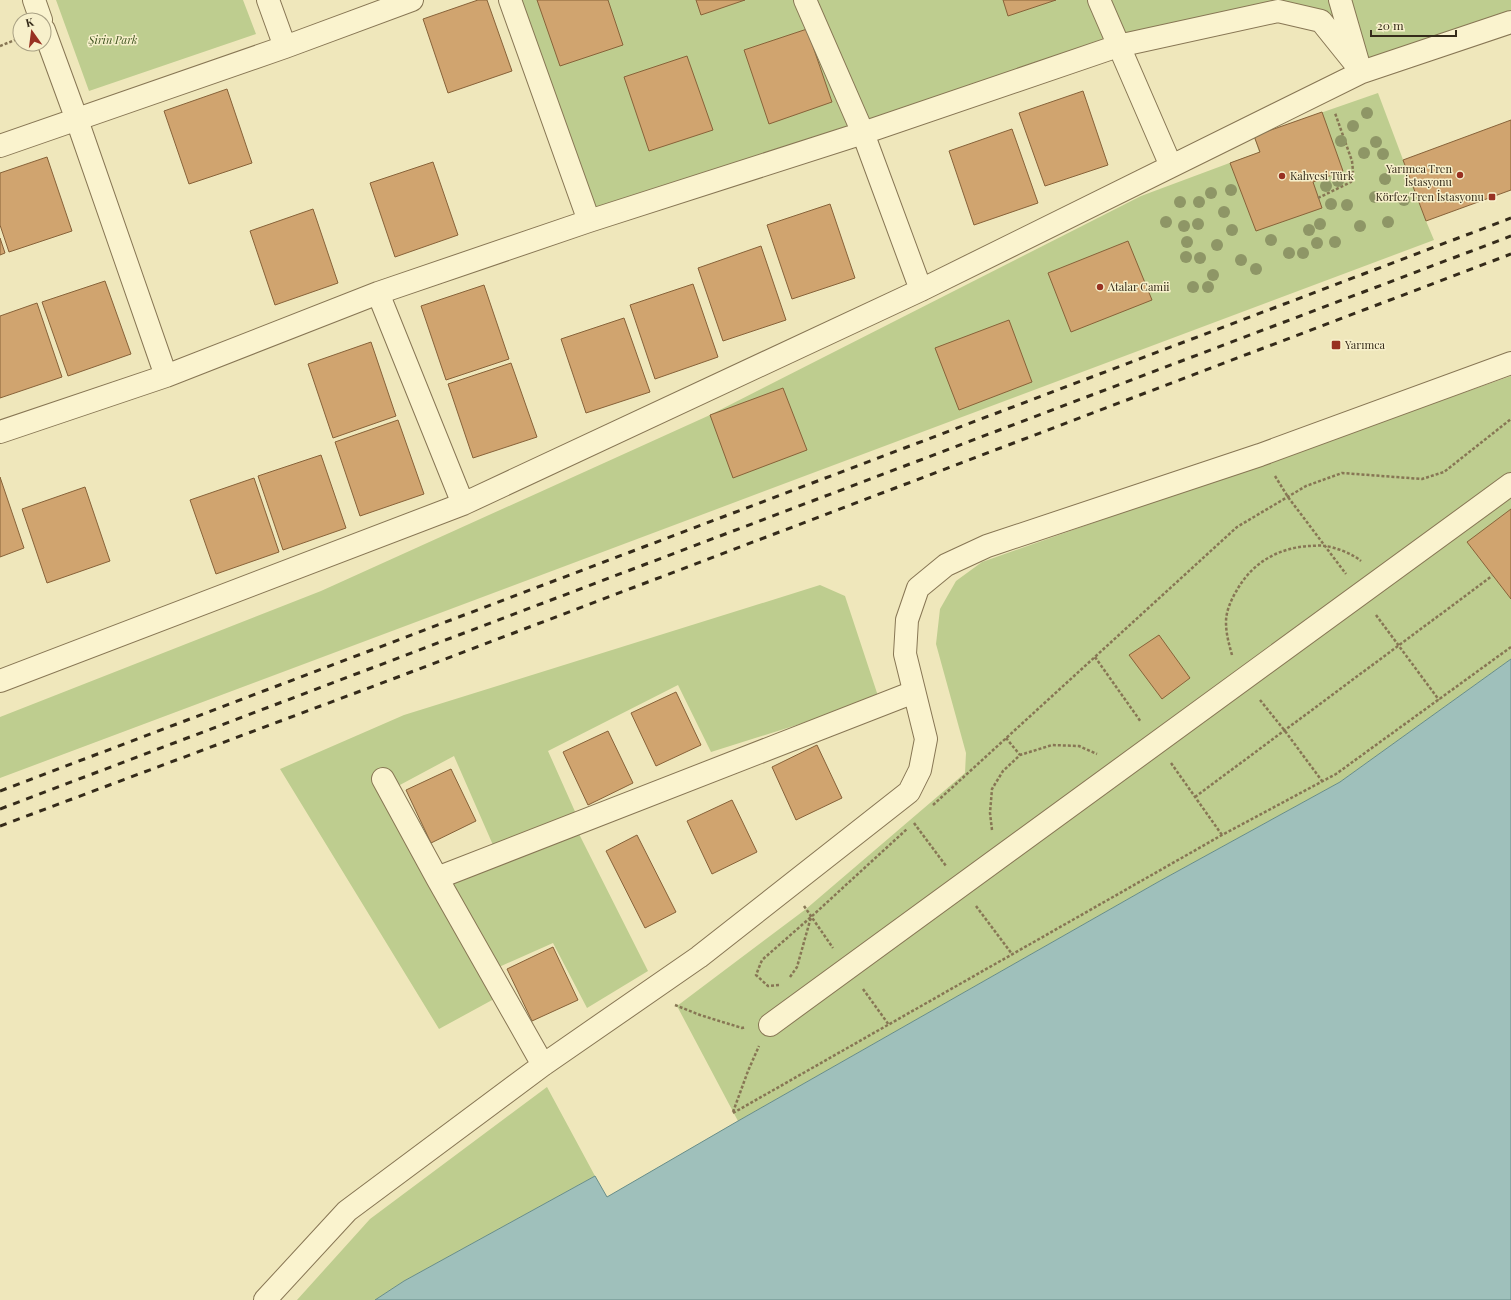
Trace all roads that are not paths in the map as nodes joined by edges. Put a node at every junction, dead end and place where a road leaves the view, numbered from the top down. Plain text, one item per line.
1 (34, 0) edge
2 (268, 0) edge
3 (412, 0) edge
4 (510, 0) edge
5 (804, 0) edge
6 (1099, 0) edge
7 (1340, 0) edge
8 (38, 12) edge
9 (1511, 22) edge
10 (1118, 46) junction
11 (285, 47) junction
12 (52, 52) edge
13 (1362, 72) junction
14 (77, 120) junction
15 (863, 133) junction
16 (0, 146) edge
17 (1171, 166) junction
18 (589, 221) junction
19 (921, 290) junction
20 (378, 293) junction
21 (1511, 363) edge
22 (166, 376) junction
23 (0, 432) edge
24 (1511, 484) edge
25 (463, 504) junction
26 (0, 681) edge
27 (914, 692) junction
28 (383, 779) dead end
29 (437, 878) junction
30 (770, 1025) road end
31 (544, 1065) junction
32 (265, 1300) edge

1 - 8 street
2 - 11 street
3 - 11 street
4 - 18 street
5 - 15 street
6 - 10 street
7 - 13 street
9 - 13 street
10 - 13 street
10 - 15 street
10 - 17 street
11 - 14 street
12 - 14 street
13 - 17 street
14 - 16 street
14 - 22 street
15 - 18 street
15 - 19 street
17 - 19 street
18 - 20 street
19 - 25 street
20 - 22 street
20 - 25 street
21 - 27 street
22 - 23 street
24 - 30 street
25 - 26 street
27 - 29 street
27 - 31 street
28 - 29 street
29 - 31 street
31 - 32 street

